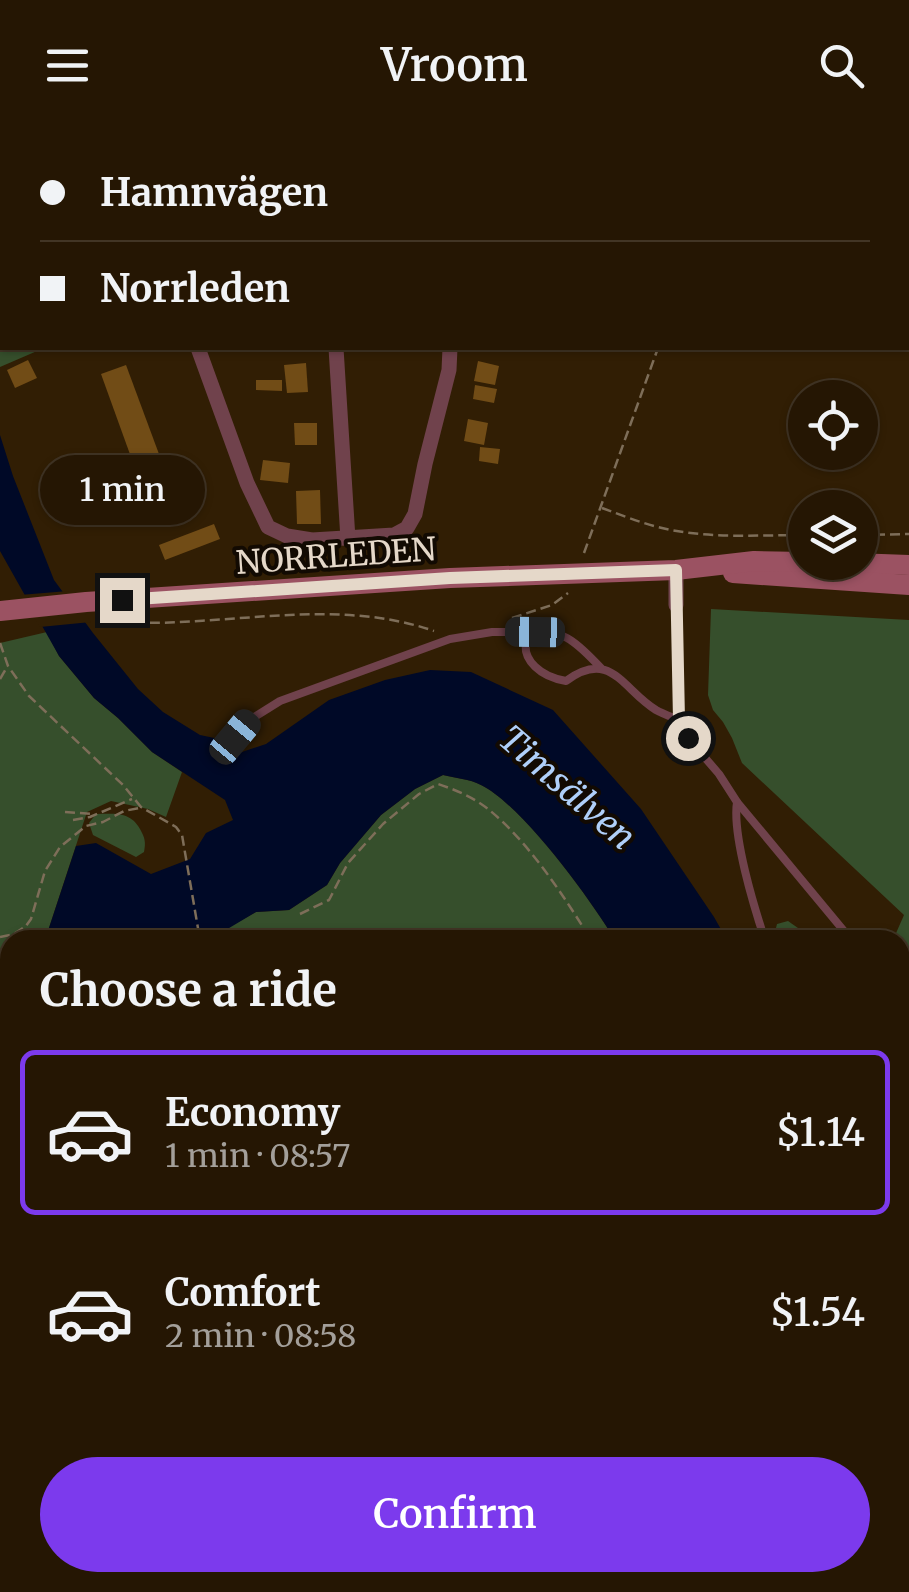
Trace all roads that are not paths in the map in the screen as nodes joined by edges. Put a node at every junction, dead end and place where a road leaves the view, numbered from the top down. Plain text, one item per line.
1 (199, 350) edge
2 (336, 350) edge
3 (450, 350) edge
4 (348, 538) junction
5 (788, 562) edge
6 (878, 564) edge
7 (909, 565) edge
8 (676, 570) junction
9 (909, 584) edge
10 (676, 604) joint
11 (0, 611) edge
12 (535, 632) junction
13 (602, 669) junction
14 (679, 720) junction
15 (235, 737) dead end
16 (737, 802) junction
17 (762, 930) edge
18 (843, 930) edge

1 - 4 street
2 - 4 street
3 - 4 street
5 - 8 street, NORRLEDEN
6 - 7 street
8 - 9 street, NORRLEDEN
8 - 10 street
8 - 11 street, NORRLEDEN
10 - 14 lane
12 - 13 lane
12 - 13 lane
12 - 15 lane
13 - 14 lane
14 - 16 lane
16 - 17 lane
16 - 18 lane

